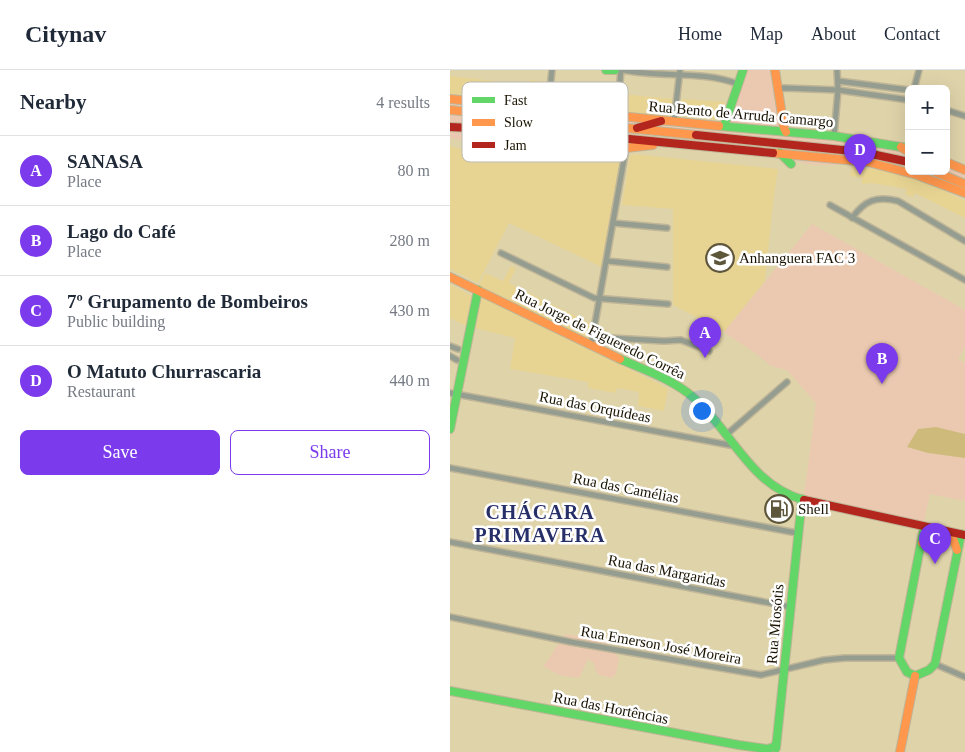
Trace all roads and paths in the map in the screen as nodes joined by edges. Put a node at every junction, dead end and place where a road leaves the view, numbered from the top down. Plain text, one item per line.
1 (606, 70) edge
2 (615, 70) edge
3 (622, 70) edge
4 (743, 70) edge
5 (775, 70) edge
6 (837, 70) edge
7 (919, 70) edge
8 (634, 71) edge
9 (680, 72) edge
10 (838, 82) junction
11 (738, 84) junction
12 (915, 85) edge
13 (778, 89) junction
14 (838, 90) junction
15 (905, 90) edge
16 (905, 99) edge
17 (950, 111) edge
18 (628, 116) edge
19 (965, 116) edge
20 (661, 120) junction
21 (674, 121) junction
22 (724, 126) junction
23 (628, 128) edge
24 (634, 129) junction
25 (786, 132) junction
26 (834, 136) junction
27 (628, 138) edge
28 (671, 143) junction
29 (628, 148) edge
30 (905, 148) edge
31 (780, 153) junction
32 (905, 161) edge
33 (624, 162) edge
34 (791, 164) dead end
35 (950, 164) edge
36 (965, 170) edge
37 (943, 175) edge
38 (965, 184) edge
39 (965, 193) edge
40 (830, 205) dead end
41 (852, 218) junction
42 (613, 223) junction
43 (667, 228) dead end
44 (965, 241) edge
45 (500, 253) dead end
46 (607, 261) junction
47 (667, 266) dead end
48 (450, 277) edge
49 (965, 280) edge
50 (478, 290) junction
51 (600, 299) junction
52 (668, 304) dead end
53 (593, 337) junction
54 (450, 346) edge
55 (591, 346) junction
56 (458, 350) dead end
57 (709, 351) dead end
58 (450, 356) edge
59 (457, 360) dead end
60 (787, 382) dead end
61 (454, 393) edge
62 (450, 429) edge
63 (726, 435) junction
64 (735, 446) junction
65 (450, 468) edge
66 (802, 500) junction
67 (924, 527) junction
68 (944, 531) junction
69 (797, 533) junction
70 (963, 535) edge
71 (450, 542) edge
72 (922, 543) junction
73 (957, 551) junction
74 (790, 607) junction
75 (450, 617) edge
76 (899, 658) junction
77 (935, 664) junction
78 (784, 669) junction
79 (914, 676) junction
80 (965, 677) edge
81 (450, 691) edge
82 (770, 749) edge
83 (751, 752) edge
84 (900, 752) edge

1 - 2 main road
3 - 8 street
4 - 11 main road
5 - 13 main road
6 - 10 street
7 - 12 street
8 - 9 street
9 - 11 street
9 - 21 street
10 - 14 street
10 - 15 street
11 - 22 main road
13 - 14 street
13 - 25 main road
14 - 16 street
14 - 26 street
17 - 19 street
18 - 20 main road, Rua Bento de Arruda Camargo
20 - 21 main road, Rua Bento de Arruda Camargo
20 - 24 main road
21 - 22 main road, Rua Bento de Arruda Camargo
22 - 25 main road, Rua Bento de Arruda Camargo
23 - 24 main road
24 - 32 main road
25 - 26 main road, Rua Bento de Arruda Camargo
26 - 30 main road, Rua Bento de Arruda Camargo
27 - 28 main road
28 - 29 main road
28 - 31 main road
31 - 34 main road
31 - 39 main road
33 - 42 street
35 - 36 main road
37 - 38 main road
40 - 41 street
41 - 44 street
41 - 49 street
42 - 43 street
42 - 46 street
45 - 51 street
46 - 47 street
46 - 51 street
48 - 50 main road, Rua Jorge de Figueredo Corrêa
50 - 55 main road, Rua Jorge de Figueredo Corrêa
50 - 61 main road
51 - 52 street
51 - 53 street
53 - 55 street
53 - 57 street
54 - 56 street
55 - 63 main road, Rua Jorge de Figueredo Corrêa
58 - 59 street
60 - 63 street
61 - 62 main road
61 - 64 street, Rua das Orquídeas
63 - 64 main road, Rua Jorge de Figueredo Corrêa
64 - 66 main road, Rua Jorge de Figueredo Corrêa
65 - 69 street, Rua das Camélias
66 - 67 main road, Rua Jorge de Figueredo Corrêa
66 - 69 main road, Rua Miosótis
67 - 68 main road, Rua Jorge de Figueredo Corrêa
67 - 72 main road
68 - 70 main road, Rua Jorge de Figueredo Corrêa
68 - 72 main road
68 - 73 main road
69 - 74 main road, Rua Miosótis
70 - 73 main road
71 - 74 street, Rua das Margaridas
72 - 76 main road
73 - 77 main road
74 - 78 main road, Rua Miosótis
75 - 78 street, Rua Emerson José Moreira
76 - 78 street, Rua Emerson José Moreira
76 - 79 main road
77 - 79 main road
77 - 80 street
78 - 82 main road, Rua Miosótis
79 - 84 main road
81 - 82 main road, Rua das Hortências
82 - 83 main road

